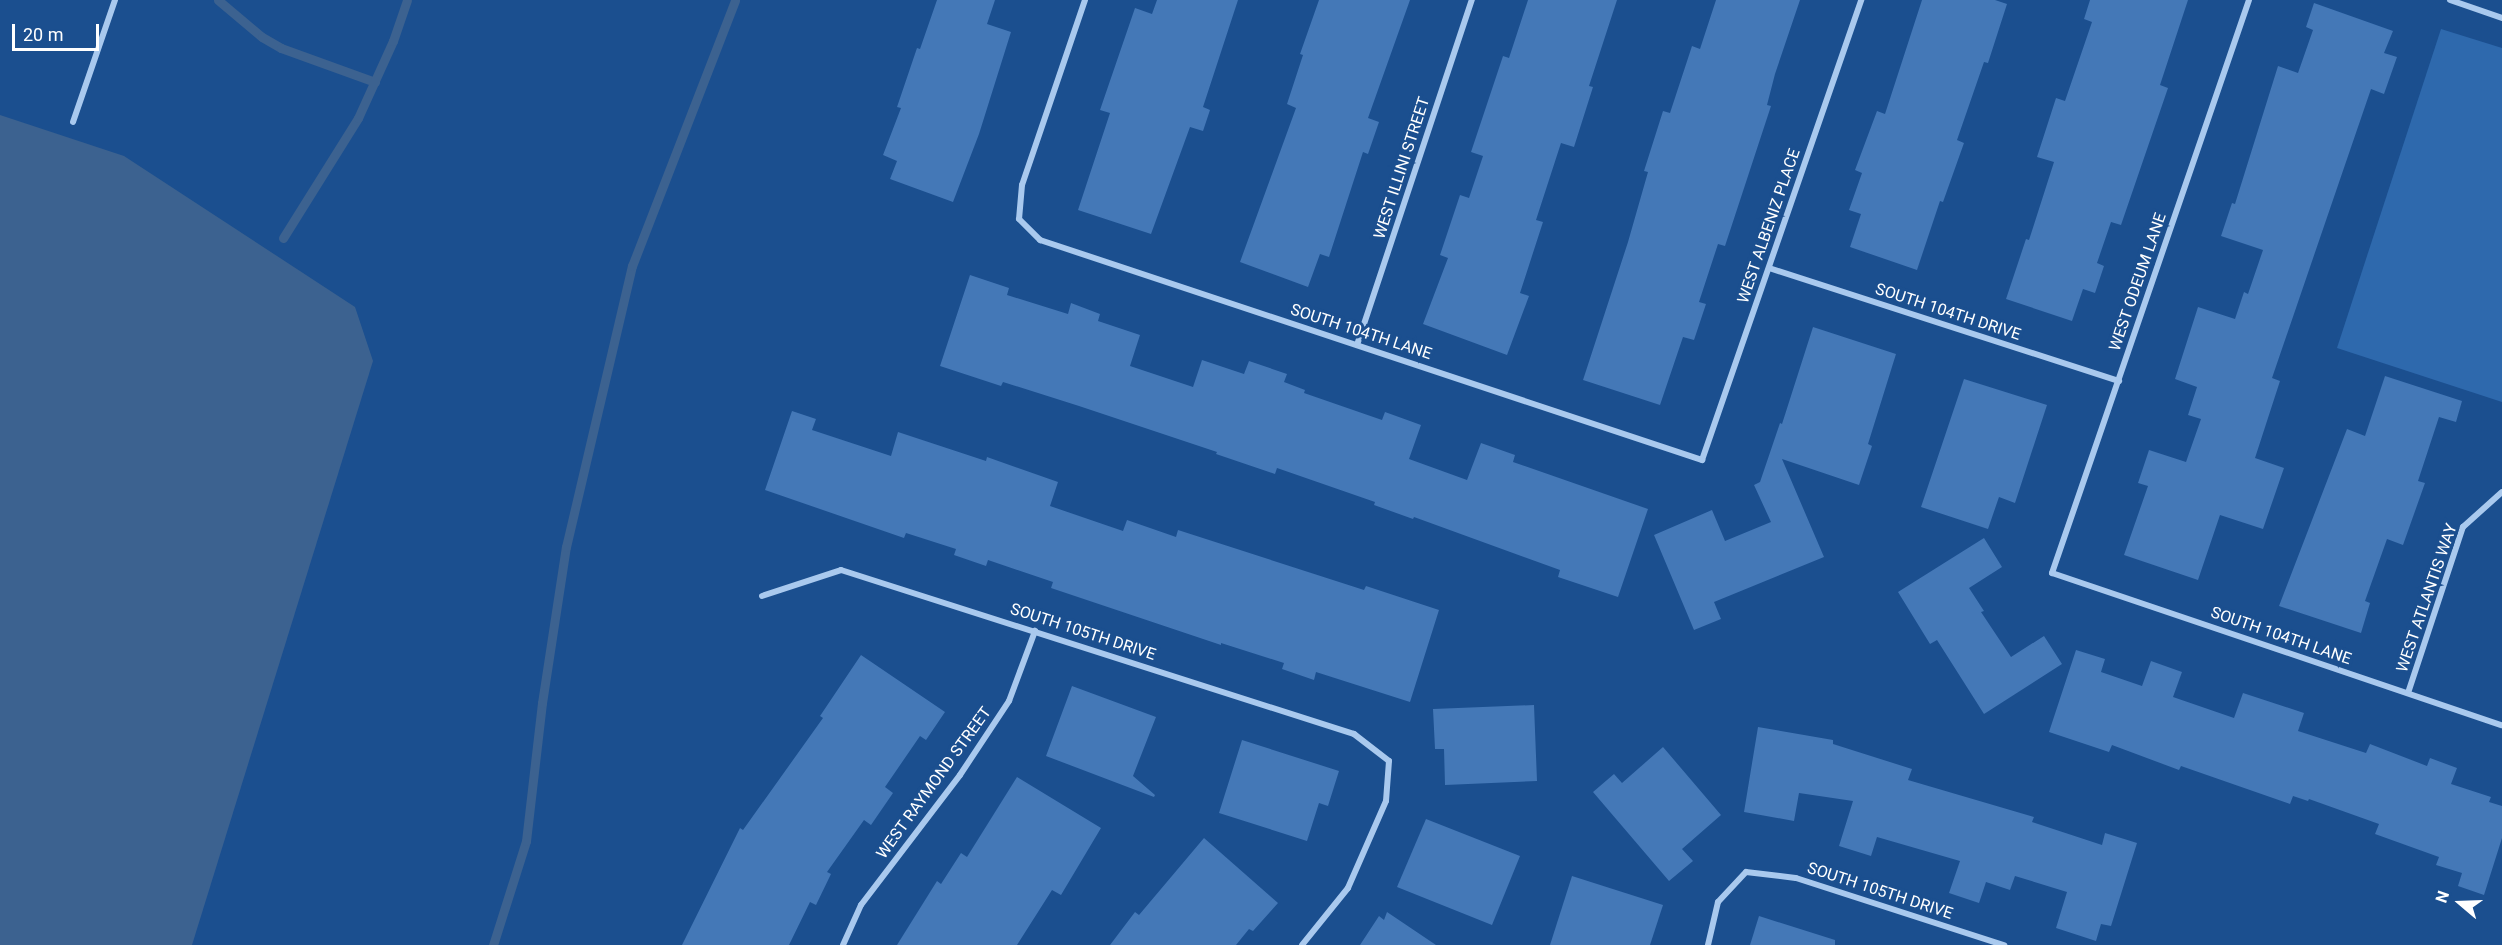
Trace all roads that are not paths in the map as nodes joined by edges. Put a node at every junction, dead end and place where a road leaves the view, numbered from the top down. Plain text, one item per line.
1 (115, 0) edge
2 (1085, 0) edge
3 (1472, 0) edge
4 (1861, 0) edge
5 (2249, 0) edge
6 (2450, 0) edge
7 (2502, 18) edge
8 (73, 122) dead end
9 (1769, 268) junction
10 (1357, 345) junction
11 (2119, 381) junction
12 (1702, 460) joint
13 (2502, 492) edge
14 (2052, 573) joint
15 (762, 596) dead end
16 (1035, 631) junction
17 (2408, 693) junction
18 (2502, 725) edge
19 (843, 945) edge
20 (1302, 945) edge
21 (1708, 945) edge
22 (2004, 945) edge

1 - 8 street
2 - 10 street, SOUTH 104TH LANE
3 - 10 street, WEST ILLINI STREET
4 - 9 street, WEST ALBENIZ PLACE
5 - 11 street, WEST ODEUM LANE
6 - 7 street
9 - 11 street, SOUTH 104TH DRIVE
9 - 12 street, WEST ALBENIZ PLACE
10 - 12 street, SOUTH 104TH LANE
11 - 14 street, WEST ODEUM LANE
13 - 17 street, WEST ATLANTIS WAY
14 - 17 street, SOUTH 104TH LANE
15 - 16 street, SOUTH 105TH DRIVE
16 - 19 street, WEST RAYMOND STREET
16 - 20 street, SOUTH 105TH DRIVE
17 - 18 street, SOUTH 104TH LANE
21 - 22 street, SOUTH 105TH DRIVE

